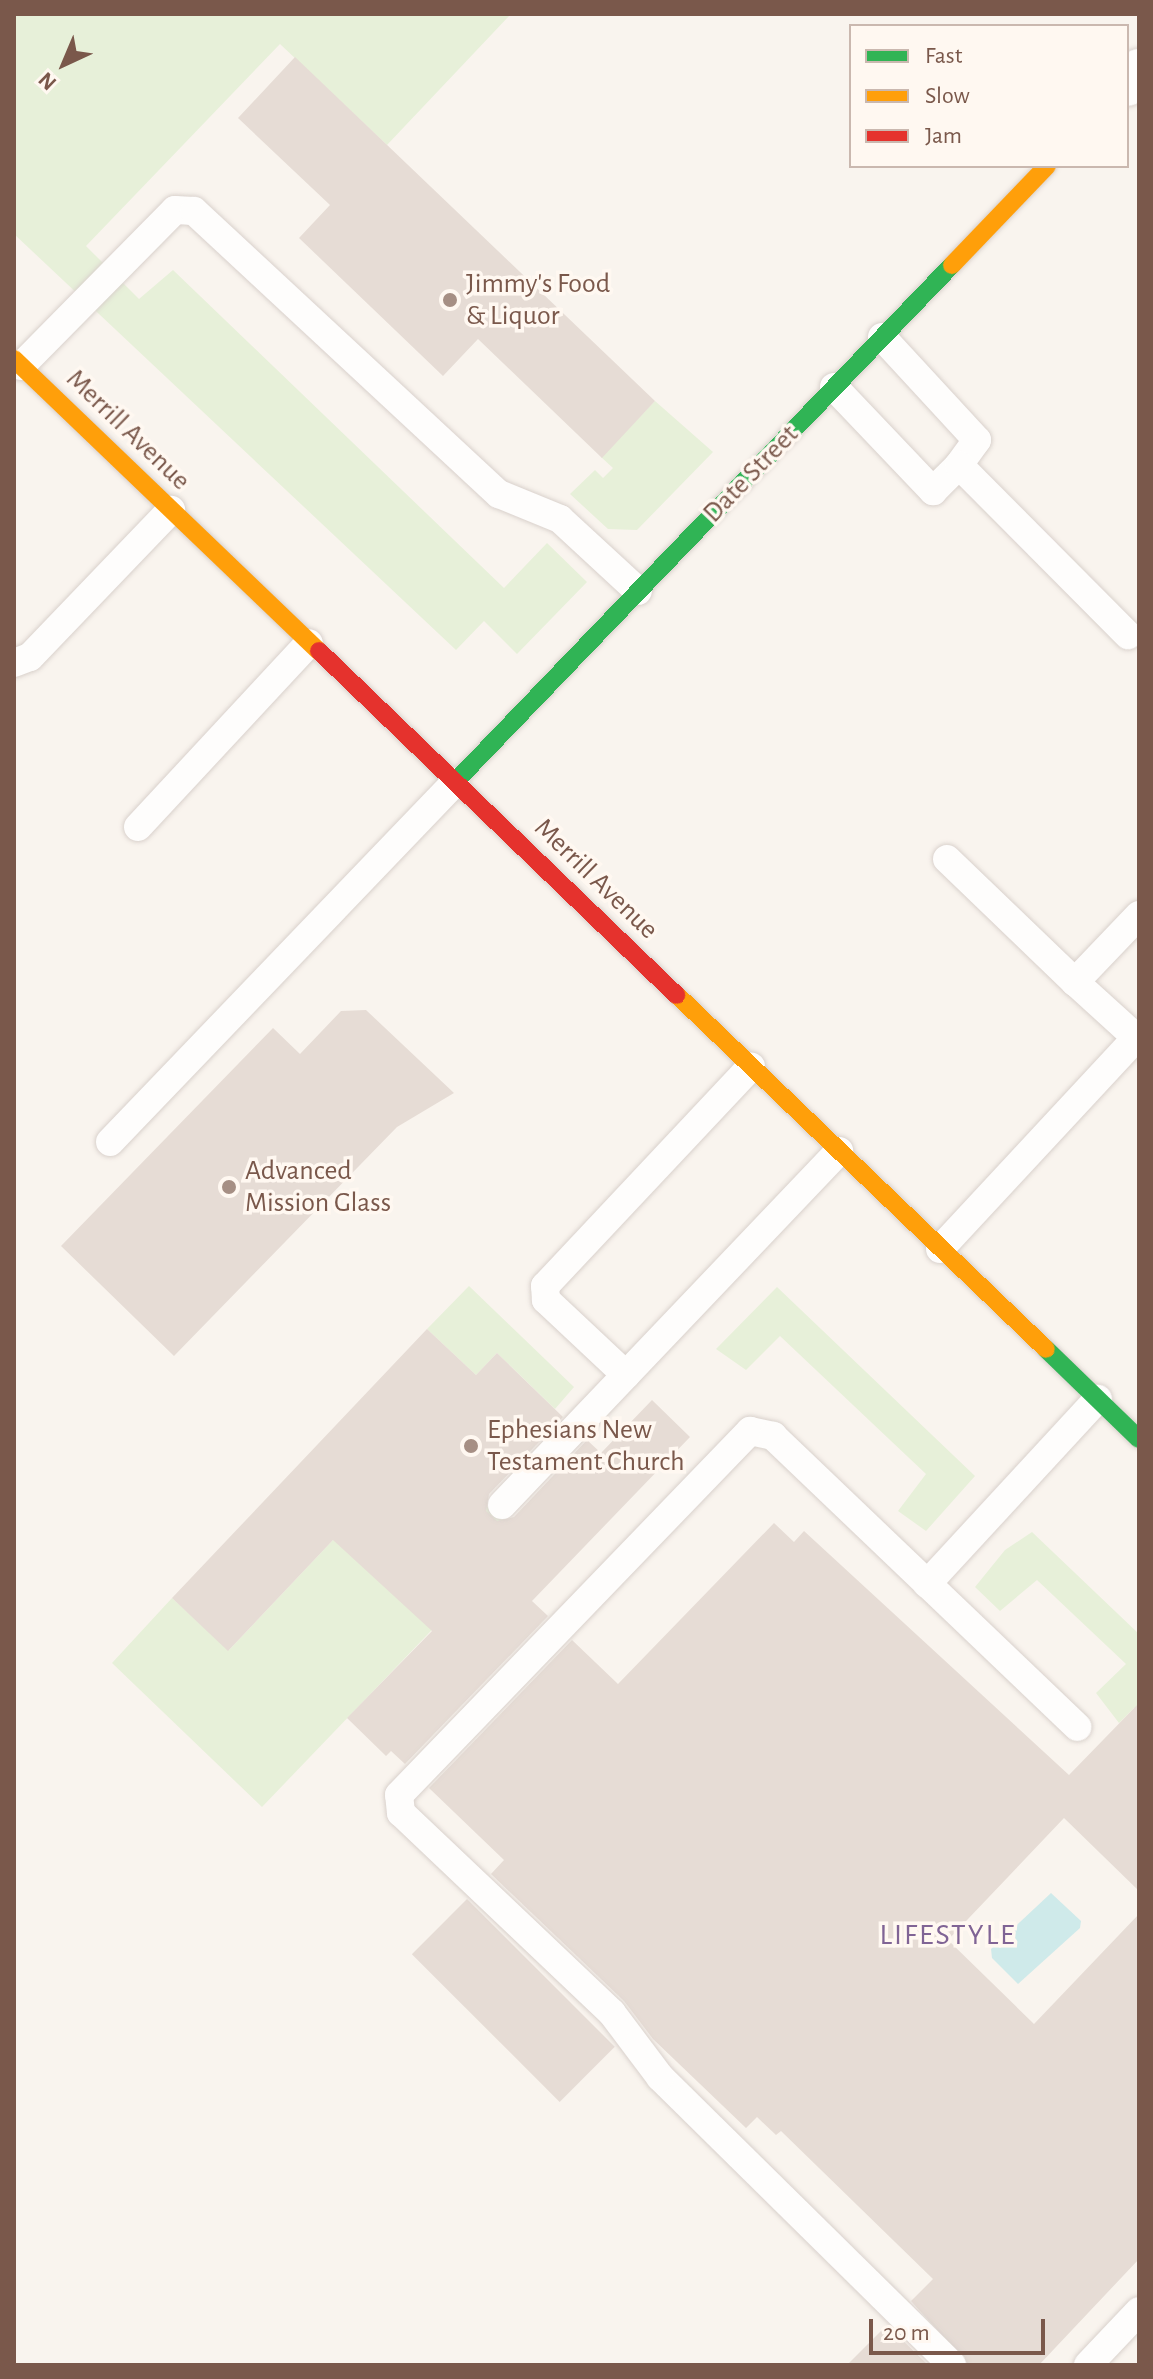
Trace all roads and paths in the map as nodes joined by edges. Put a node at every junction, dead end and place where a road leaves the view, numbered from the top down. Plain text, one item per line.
1 (1045, 168) edge
2 (882, 337) junction
3 (17, 363) edge
4 (834, 387) junction
5 (959, 465) junction
6 (171, 510) junction
7 (638, 591) junction
8 (1128, 635) dead end
9 (309, 643) junction
10 (14, 663) edge
11 (455, 782) junction
12 (138, 827) dead end
13 (947, 859) dead end
14 (1139, 915) edge
15 (1075, 982) junction
16 (1138, 1039) edge
17 (751, 1067) junction
18 (110, 1142) dead end
19 (839, 1151) junction
20 (940, 1249) junction
21 (626, 1375) junction
22 (1098, 1399) junction
23 (1139, 1439) edge
24 (502, 1505) dead end
25 (927, 1584) junction
26 (1077, 1727) dead end
27 (1139, 2311) edge
28 (952, 2365) edge
29 (1088, 2365) edge

1 - 2 main road, Date Street
2 - 4 main road, Date Street
2 - 5 lane
3 - 6 main road, Merrill Avenue
3 - 7 lane
4 - 5 lane
4 - 7 main road, Date Street
5 - 8 lane
6 - 9 main road, Merrill Avenue
6 - 10 lane
7 - 11 main road, Date Street
9 - 11 main road, Merrill Avenue
9 - 12 lane
11 - 17 main road, Merrill Avenue
11 - 18 lane
13 - 15 lane
14 - 15 lane
15 - 16 lane
16 - 20 lane
17 - 19 main road, Merrill Avenue
17 - 21 lane
19 - 20 main road, Merrill Avenue
19 - 21 lane
20 - 22 main road, Merrill Avenue
21 - 24 lane
22 - 23 main road, Merrill Avenue
22 - 25 lane
25 - 26 lane
25 - 28 lane
27 - 29 lane

